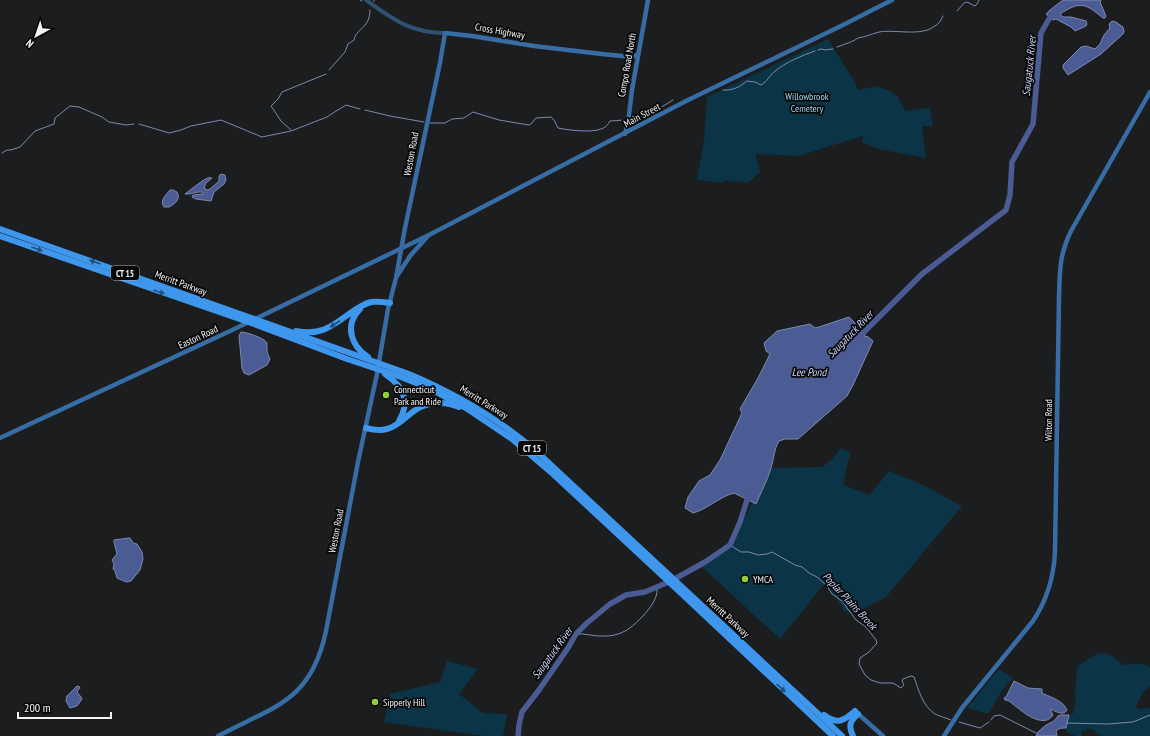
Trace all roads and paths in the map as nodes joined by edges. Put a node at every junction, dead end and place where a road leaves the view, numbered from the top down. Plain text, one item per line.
1 (366, 0) edge
2 (648, 0) edge
3 (892, 0) edge
4 (445, 33) junction
5 (638, 54) junction
6 (1150, 92) edge
7 (625, 134) junction
8 (0, 229) edge
9 (429, 235) junction
10 (0, 236) edge
11 (401, 248) junction
12 (396, 278) junction
13 (368, 303) junction
14 (390, 303) junction
15 (257, 323) junction
16 (378, 366) junction
17 (397, 424) junction
18 (366, 428) junction
19 (498, 429) junction
20 (0, 438) edge
21 (657, 568) junction
22 (684, 592) junction
23 (777, 676) junction
24 (857, 712) junction
25 (218, 736) edge
26 (832, 736) edge
27 (842, 736) edge
28 (853, 736) edge
29 (884, 736) edge
30 (944, 736) edge

1 - 4 street, Cross Highway
2 - 5 main road, Compo Road North
3 - 7 main road, Main Street
4 - 5 main road, Cross Highway
4 - 11 main road, Weston Road
5 - 7 main road, Compo Road North
6 - 30 main road, Wilton Road
7 - 9 main road, Main Street
15 -> 8 highway, Merritt Parkway / CT 15
9 - 11 main road, Main Street
9 - 12 main road, Weston Road
10 -> 15 highway, Merritt Parkway / CT 15
11 - 12 main road, Weston Road
11 - 20 main road, Easton Road
12 - 14 main road, Weston Road
13 - 14 highway
13 -> 15 highway
13 - 16 highway
14 - 18 main road, Weston Road
15 - 16 highway, Merritt Parkway / CT 15
16 - 17 highway
16 - 19 highway, Merritt Parkway / CT 15
16 - 21 highway, Merritt Parkway / CT 15
17 - 18 highway
17 - 19 highway
18 - 25 main road, Weston Road
19 - 21 highway, Merritt Parkway / CT 15
21 - 22 highway, Merritt Parkway / CT 15
22 - 23 highway, Merritt Parkway / CT 15
22 -> 26 highway, Merritt Parkway / CT 15
23 - 24 highway
23 - 27 highway, Merritt Parkway / CT 15
24 - 28 highway
24 - 29 main road

